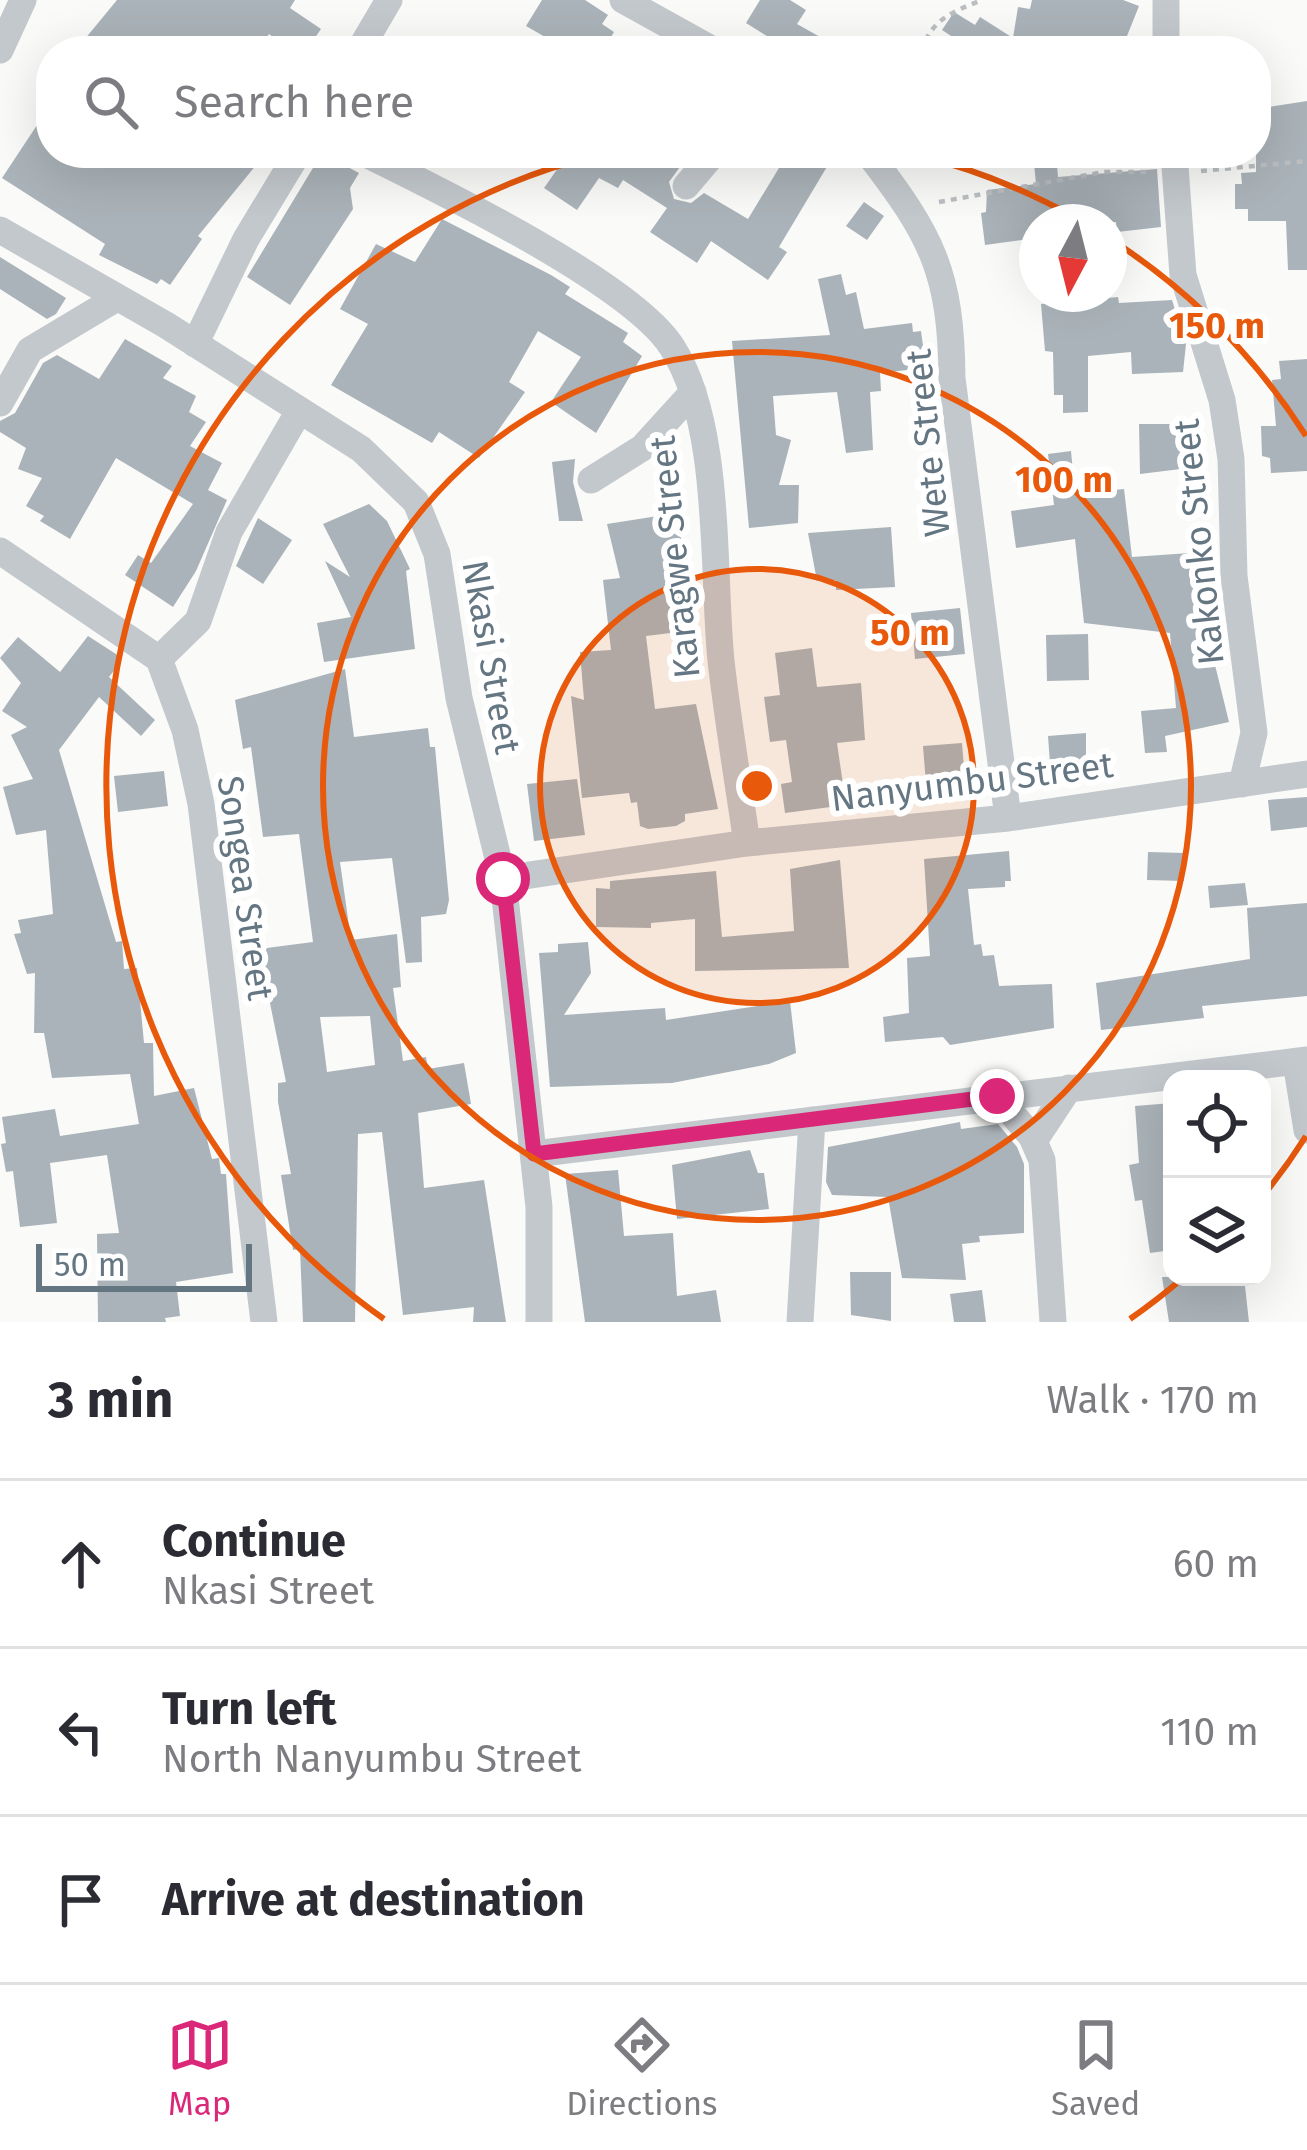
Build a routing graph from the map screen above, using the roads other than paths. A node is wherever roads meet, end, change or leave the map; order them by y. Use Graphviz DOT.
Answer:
graph roads {
  1 [pos="23,0"];
  2 [pos="389,0"];
  3 [pos="623,0"];
  4 [pos="1166,0"];
  5 [pos="368,36"];
  6 [pos="688,36"];
  7 [pos="1166,36"];
  8 [pos="0,50"];
  9 [pos="289,168"];
  10 [pos="391,168"];
  11 [pos="701,168"];
  12 [pos="879,168"];
  13 [pos="1175,168"];
  14 [pos="686,186"];
  15 [pos="0,230"];
  16 [pos="117,298"];
  17 [pos="195,344"];
  18 [pos="693,392"];
  19 [pos="0,403"];
  20 [pos="298,411"];
  21 [pos="591,480"];
  22 [pos="0,551"];
  23 [pos="159,659"];
  24 [pos="1307,774"];
  25 [pos="1242,784"];
  26 [pos="1008,818"];
  27 [pos="747,843"];
  28 [pos="503,879"];
  29 [pos="1301,1061"];
  30 [pos="1069,1088"];
  31 [pos="997,1096"];
  32 [pos="812,1120"];
  33 [pos="1307,1130"];
  34 [pos="1034,1142"];
  35 [pos="534,1154"];
  36 [pos="264,1322"];
  37 [pos="539,1322"];
  38 [pos="800,1322"];
  39 [pos="1053,1322"];
  1 -- 8 [label="street"];
  2 -- 5 [label="street"];
  3 -- 6 [label="street"];
  4 -- 7 [label="street"];
  9 -- 17 [label="street"];
  10 -- 18 [label="street, Karagwe Street"];
  11 -- 14 [label="street"];
  12 -- 26 [label="street, Wete Street"];
  13 -- 25 [label="street, Kakonko Street"];
  15 -- 16 [label="street, Nkasi Street"];
  16 -- 17 [label="street, Nkasi Street"];
  16 -- 19 [label="street"];
  17 -- 20 [label="street, Nkasi Street"];
  18 -- 21 [label="street"];
  18 -- 27 [label="street, Karagwe Street"];
  20 -- 23 [label="street"];
  20 -- 28 [label="street, Nkasi Street"];
  22 -- 23 [label="street"];
  23 -- 36 [label="street, Songea Street"];
  24 -- 25 [label="street, Nanyumbu Street"];
  25 -- 26 [label="street, Nanyumbu Street"];
  26 -- 27 [label="street, Nanyumbu Street"];
  27 -- 28 [label="street, Nanyumbu Street"];
  28 -- 35 [label="street, Nkasi Street"];
  29 -- 30 [label="street"];
  29 -- 33 [label="street"];
  30 -- 31 [label="street"];
  30 -- 34 [label="street"];
  31 -- 32 [label="street"];
  31 -- 34 [label="street"];
  32 -- 35 [label="street"];
  32 -- 38 [label="street"];
  34 -- 39 [label="street"];
  35 -- 37 [label="street, Nkasi Street"];
}
